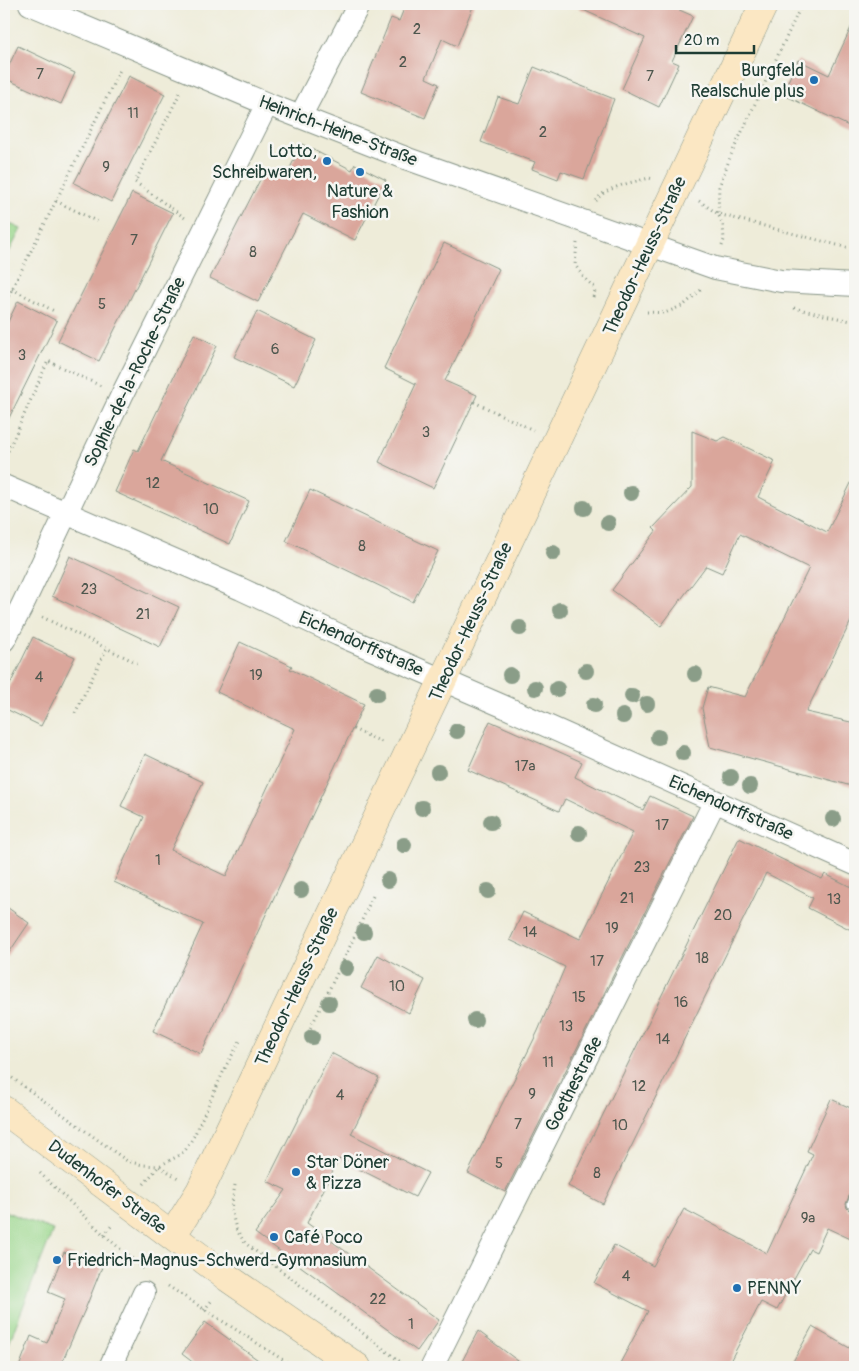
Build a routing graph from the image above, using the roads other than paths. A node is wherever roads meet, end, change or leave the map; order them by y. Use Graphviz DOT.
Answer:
graph roads {
  1 [pos="30,4"];
  2 [pos="359,4"];
  3 [pos="764,4"];
  4 [pos="267,104"];
  5 [pos="300,117"];
  6 [pos="650,244"];
  7 [pos="855,285"];
  8 [pos="4,486"];
  9 [pos="66,512"];
  10 [pos="4,640"];
  11 [pos="443,680"];
  12 [pos="715,801"];
  13 [pos="855,864"];
  14 [pos="4,1110"];
  15 [pos="172,1236"];
  16 [pos="144,1293"];
  17 [pos="110,1367"];
  18 [pos="357,1367"];
  19 [pos="432,1367"];
  1 -- 4 [label="street, Heinrich-Heine-Straße"];
  2 -- 5 [label="street"];
  3 -- 6 [label="main road, Theodor-Heuss-Straße"];
  4 -- 5 [label="street, Heinrich-Heine-Straße"];
  4 -- 9 [label="street, Sophie-de-la-Roche-Straße"];
  5 -- 6 [label="street, Heinrich-Heine-Straße"];
  6 -- 7 [label="street, Heinrich-Heine-Straße"];
  6 -- 11 [label="main road, Theodor-Heuss-Straße"];
  8 -- 9 [label="street, Eichendorffstraße"];
  9 -- 10 [label="street, Sophie-de-la-Roche-Straße"];
  9 -- 11 [label="street, Eichendorffstraße"];
  11 -- 12 [label="street, Eichendorffstraße"];
  11 -- 15 [label="main road, Theodor-Heuss-Straße"];
  12 -- 13 [label="street, Eichendorffstraße"];
  12 -- 19 [label="street, Goethestraße"];
  14 -- 15 [label="main road, Dudenhofer Straße"];
  15 -- 18 [label="main road, Dudenhofer Straße"];
  16 -- 17 [label="street"];
}
